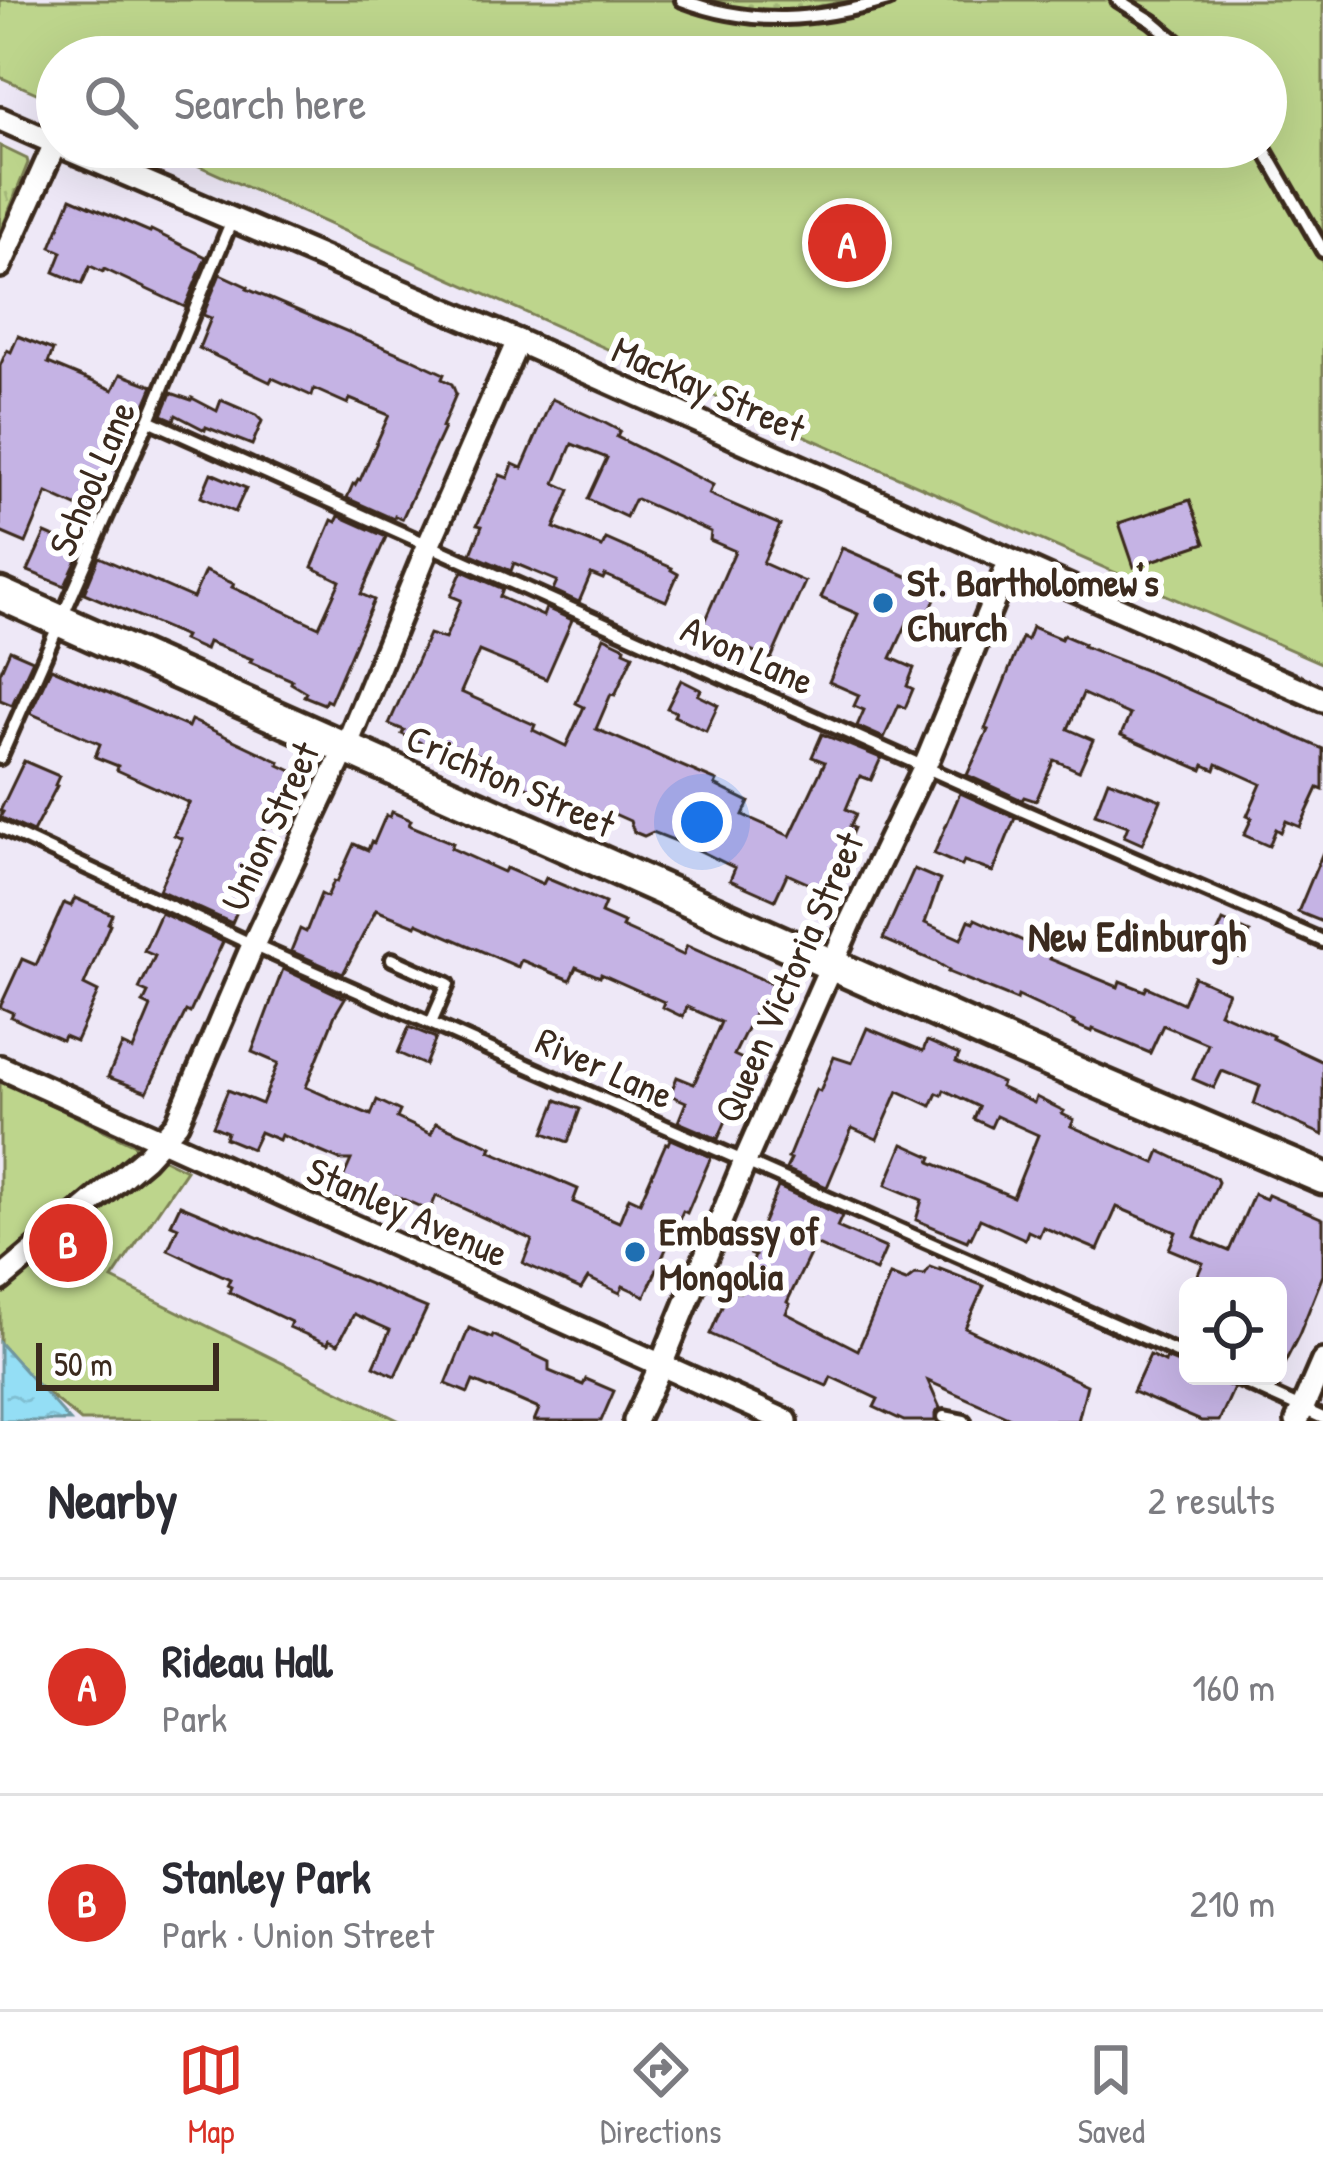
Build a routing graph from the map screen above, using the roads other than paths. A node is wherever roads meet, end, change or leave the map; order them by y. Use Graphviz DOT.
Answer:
graph roads {
  1 [pos="682,0"];
  2 [pos="888,0"];
  3 [pos="1118,0"];
  4 [pos="1170,36"];
  5 [pos="0,119"];
  6 [pos="36,135"];
  7 [pos="47,168"];
  8 [pos="111,168"];
  9 [pos="1274,168"];
  10 [pos="232,220"];
  11 [pos="1323,251"];
  12 [pos="0,266"];
  13 [pos="518,341"];
  14 [pos="149,420"];
  15 [pos="428,544"];
  16 [pos="1009,562"];
  17 [pos="0,594"];
  18 [pos="60,622"];
  19 [pos="1323,700"];
  20 [pos="345,749"];
  21 [pos="0,758"];
  22 [pos="925,766"];
  23 [pos="0,827"];
  24 [pos="1323,941"];
  25 [pos="253,945"];
  26 [pos="392,959"];
  27 [pos="832,964"];
  28 [pos="430,1023"];
  29 [pos="0,1067"];
  30 [pos="162,1140"];
  31 [pos="745,1161"];
  32 [pos="1323,1178"];
  33 [pos="0,1280"];
  34 [pos="1179,1353"];
  35 [pos="1323,1361"];
  36 [pos="662,1365"];
  37 [pos="1247,1385"];
  38 [pos="1307,1416"];
  39 [pos="944,1417"];
  40 [pos="634,1421"];
  41 [pos="786,1421"];
  42 [pos="964,1421"];
  1 -- 2 [label="lane"];
  3 -- 4 [label="lane"];
  5 -- 6 [label="street, MacKay Street"];
  7 -- 12 [label="street"];
  8 -- 10 [label="street, MacKay Street"];
  9 -- 11 [label="lane"];
  10 -- 13 [label="street, MacKay Street"];
  10 -- 14 [label="lane, School Lane"];
  13 -- 15 [label="street, Union Street"];
  13 -- 16 [label="street, MacKay Street"];
  14 -- 15 [label="lane, Avon Lane"];
  14 -- 18 [label="lane, School Lane"];
  15 -- 20 [label="street, Union Street"];
  15 -- 22 [label="lane, Avon Lane"];
  16 -- 19 [label="street, MacKay Street"];
  16 -- 22 [label="street, Queen Victoria Street"];
  17 -- 18 [label="street, Crichton Street"];
  18 -- 20 [label="street, Crichton Street"];
  18 -- 21 [label="lane, School Lane"];
  20 -- 25 [label="street, Union Street"];
  20 -- 27 [label="street, Crichton Street"];
  22 -- 24 [label="lane, Avon Lane"];
  22 -- 27 [label="street, Queen Victoria Street"];
  23 -- 25 [label="lane, River Lane"];
  25 -- 28 [label="lane, River Lane"];
  25 -- 30 [label="street, Union Street"];
  26 -- 28 [label="lane"];
  27 -- 31 [label="street, Queen Victoria Street"];
  27 -- 32 [label="street, Crichton Street"];
  28 -- 31 [label="lane, River Lane"];
  29 -- 30 [label="street, Stanley Avenue"];
  30 -- 33 [label="street, Union Street"];
  30 -- 36 [label="street, Stanley Avenue"];
  31 -- 34 [label="lane, River Lane"];
  31 -- 36 [label="street, Queen Victoria Street"];
  35 -- 38 [label="street"];
  36 -- 40 [label="street, Queen Victoria Street"];
  36 -- 41 [label="street, Stanley Avenue"];
  37 -- 38 [label="lane"];
  39 -- 42 [label="lane"];
}
